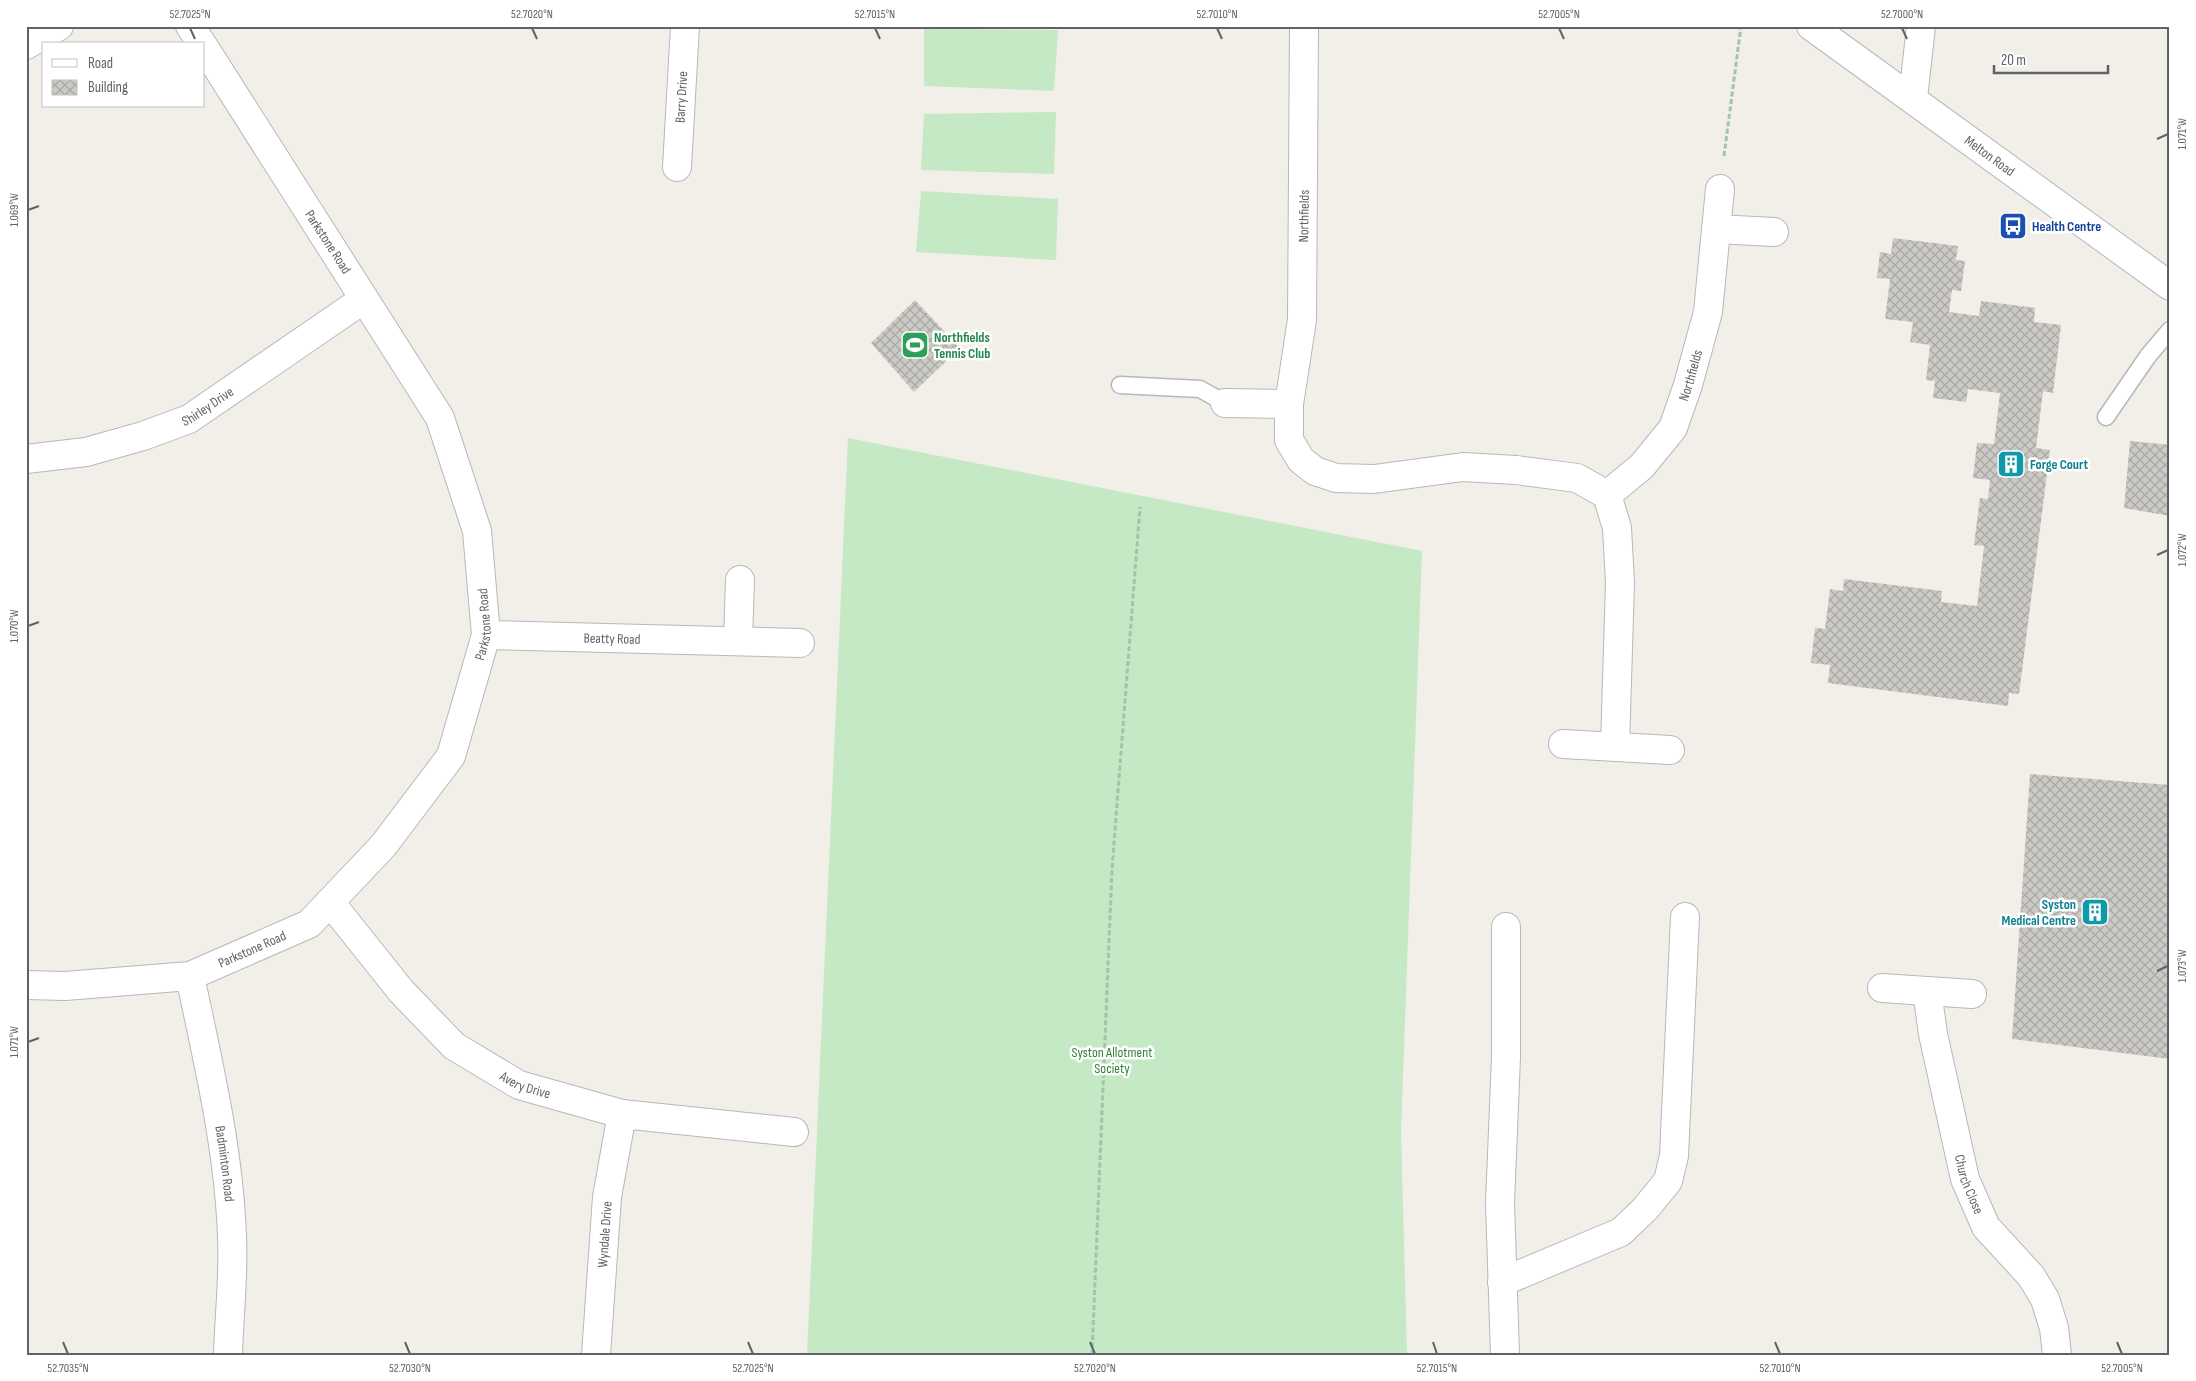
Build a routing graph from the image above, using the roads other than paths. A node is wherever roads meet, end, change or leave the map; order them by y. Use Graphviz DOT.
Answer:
graph roads {
  1 [pos="58,26"];
  2 [pos="190,26"];
  3 [pos="684,26"];
  4 [pos="1304,26"];
  5 [pos="1811,26"];
  6 [pos="1921,26"];
  7 [pos="201,42"];
  8 [pos="26,45"];
  9 [pos="205,49"];
  10 [pos="1913,98"];
  11 [pos="676,168"];
  12 [pos="1720,189"];
  13 [pos="1716,229"];
  14 [pos="1774,232"];
  15 [pos="2170,286"];
  16 [pos="364,299"];
  17 [pos="2170,330"];
  18 [pos="1120,385"];
  19 [pos="1225,403"];
  20 [pos="1289,404"];
  21 [pos="2106,417"];
  22 [pos="26,459"];
  23 [pos="1607,495"];
  24 [pos="740,580"];
  25 [pos="486,634"];
  26 [pos="738,641"];
  27 [pos="800,643"];
  28 [pos="1563,744"];
  29 [pos="1615,746"];
  30 [pos="1670,750"];
  31 [pos="330,902"];
  32 [pos="1685,917"];
  33 [pos="1506,927"];
  34 [pos="190,976"];
  35 [pos="26,985"];
  36 [pos="1882,988"];
  37 [pos="1926,991"];
  38 [pos="1972,994"];
  39 [pos="622,1114"];
  40 [pos="794,1132"];
  41 [pos="1502,1282"];
  42 [pos="228,1355"];
  43 [pos="596,1355"];
  44 [pos="1505,1355"];
  45 [pos="2056,1355"];
  1 -- 8 [label="street"];
  2 -- 7 [label="street"];
  3 -- 11 [label="street, Barry Drive"];
  4 -- 20 [label="street, Northfields"];
  5 -- 10 [label="street, Melton Road"];
  6 -- 10 [label="street"];
  9 -- 16 [label="street, Parkstone Road"];
  10 -- 15 [label="street, Melton Road"];
  12 -- 13 [label="street, Northfields"];
  13 -- 14 [label="street"];
  13 -- 23 [label="street, Northfields"];
  16 -- 22 [label="street, Shirley Drive"];
  16 -- 25 [label="street, Parkstone Road"];
  17 -- 21 [label="lane"];
  18 -- 19 [label="lane"];
  19 -- 20 [label="street"];
  20 -- 23 [label="street, Northfields"];
  23 -- 29 [label="street"];
  24 -- 26 [label="street"];
  25 -- 26 [label="street, Beatty Road"];
  25 -- 31 [label="street, Parkstone Road"];
  26 -- 27 [label="street, Beatty Road"];
  28 -- 29 [label="street"];
  29 -- 30 [label="street"];
  31 -- 34 [label="street, Parkstone Road"];
  31 -- 39 [label="street, Avery Drive"];
  32 -- 41 [label="street"];
  33 -- 41 [label="street"];
  34 -- 35 [label="street, Parkstone Road"];
  34 -- 42 [label="street, Badminton Road"];
  36 -- 37 [label="street"];
  37 -- 38 [label="street"];
  37 -- 45 [label="street, Church Close"];
  39 -- 40 [label="street, Avery Drive"];
  39 -- 43 [label="street, Wyndale Drive"];
  41 -- 44 [label="street"];
}
